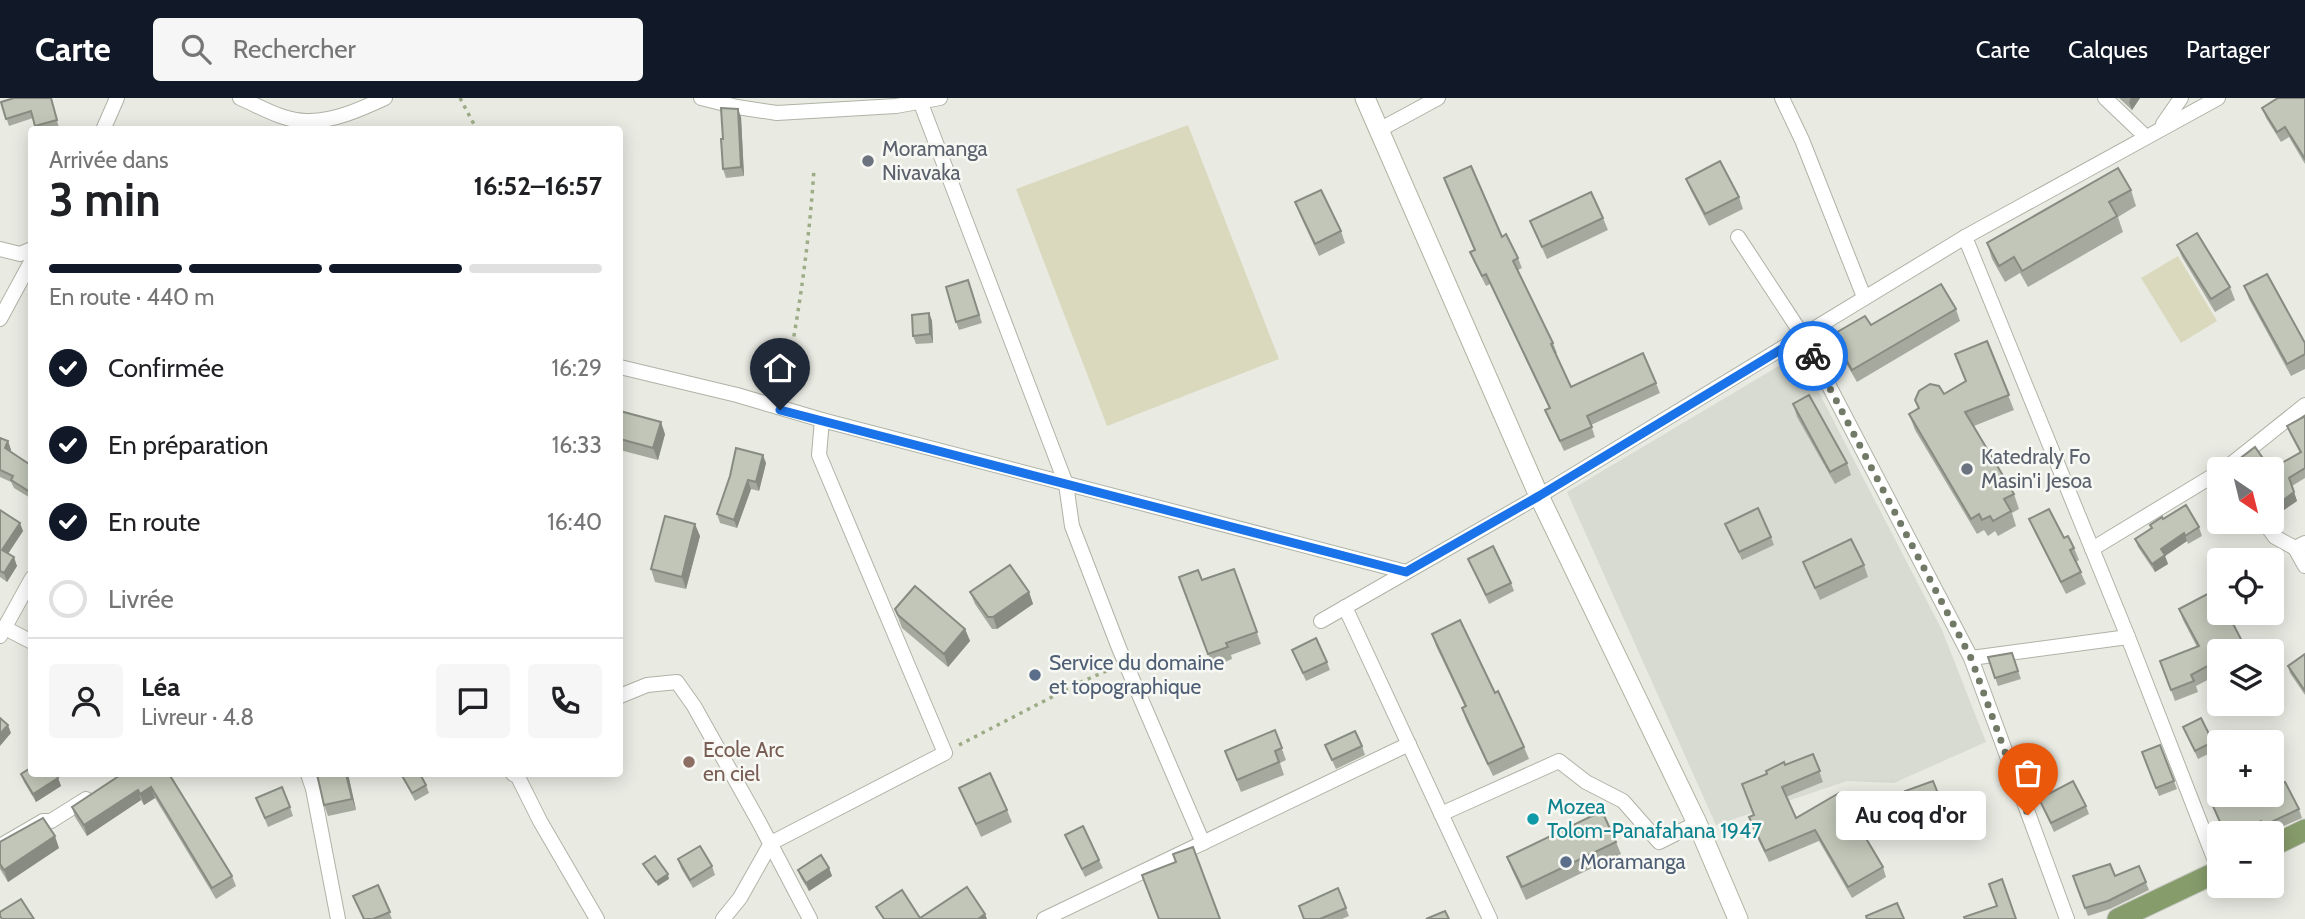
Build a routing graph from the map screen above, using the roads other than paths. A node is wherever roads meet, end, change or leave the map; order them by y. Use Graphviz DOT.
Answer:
graph roads {
  1 [pos="117,98"];
  2 [pos="240,98"];
  3 [pos="385,98"];
  4 [pos="701,98"];
  5 [pos="940,98"];
  6 [pos="1365,98"];
  7 [pos="1438,98"];
  8 [pos="1782,98"];
  9 [pos="2105,98"];
  10 [pos="2181,98"];
  11 [pos="2218,98"];
  12 [pos="871,102"];
  13 [pos="920,102"];
  14 [pos="104,126"];
  15 [pos="2160,128"];
  16 [pos="1379,130"];
  17 [pos="2146,137"];
  18 [pos="1738,237"];
  19 [pos="1965,237"];
  20 [pos="0,249"];
  21 [pos="28,251"];
  22 [pos="28,267"];
  23 [pos="1864,298"];
  24 [pos="0,319"];
  25 [pos="1803,336"];
  26 [pos="623,368"];
  27 [pos="2305,405"];
  28 [pos="822,421"];
  29 [pos="2240,457"];
  30 [pos="2207,480"];
  31 [pos="1066,484"];
  32 [pos="1539,496"];
  33 [pos="2273,534"];
  34 [pos="2300,545"];
  35 [pos="2092,549"];
  36 [pos="2305,566"];
  37 [pos="1406,572"];
  38 [pos="28,585"];
  39 [pos="1345,607"];
  40 [pos="1321,621"];
  41 [pos="2,632"];
  42 [pos="2129,637"];
  43 [pos="28,641"];
  44 [pos="1971,658"];
  45 [pos="623,694"];
  46 [pos="1409,744"];
  47 [pos="309,777"];
  48 [pos="518,777"];
  49 [pos="94,794"];
  50 [pos="1441,814"];
  51 [pos="1697,823"];
  52 [pos="2305,830"];
  53 [pos="2207,840"];
  54 [pos="2284,840"];
  55 [pos="771,844"];
  56 [pos="1203,844"];
  57 [pos="0,846"];
  58 [pos="2207,877"];
  59 [pos="338,919"];
  60 [pos="597,919"];
  61 [pos="723,919"];
  62 [pos="810,919"];
  63 [pos="1044,919"];
  64 [pos="1490,919"];
  65 [pos="1738,919"];
  66 [pos="2067,919"];
  67 [pos="2118,919"];
  1 -- 14 [label="street"];
  2 -- 3 [label="street"];
  4 -- 12 [label="street"];
  5 -- 13 [label="street"];
  6 -- 16 [label="street"];
  7 -- 16 [label="street"];
  8 -- 23 [label="street"];
  9 -- 17 [label="street"];
  10 -- 15 [label="street"];
  11 -- 15 [label="street"];
  12 -- 13 [label="street"];
  13 -- 31 [label="street"];
  15 -- 17 [label="street"];
  16 -- 32 [label="street"];
  17 -- 19 [label="street"];
  18 -- 25 [label="street"];
  19 -- 23 [label="street"];
  19 -- 35 [label="street"];
  20 -- 21 [label="street"];
  22 -- 24 [label="street"];
  23 -- 25 [label="street"];
  25 -- 32 [label="street"];
  25 -- 44 [label="street"];
  26 -- 28 [label="street"];
  27 -- 29 [label="street"];
  28 -- 31 [label="street"];
  28 -- 55 [label="street"];
  30 -- 35 [label="street"];
  31 -- 37 [label="street"];
  31 -- 56 [label="street"];
  32 -- 37 [label="street"];
  32 -- 51 [label="street"];
  33 -- 34 [label="street"];
  34 -- 36 [label="street"];
  35 -- 42 [label="street"];
  37 -- 39 [label="street"];
  38 -- 41 [label="street"];
  39 -- 40 [label="street"];
  39 -- 46 [label="street"];
  41 -- 43 [label="street"];
  42 -- 44 [label="street"];
  42 -- 53 [label="street"];
  44 -- 66 [label="street"];
  45 -- 55 [label="street"];
  46 -- 50 [label="street"];
  46 -- 56 [label="street"];
  47 -- 59 [label="street"];
  48 -- 60 [label="street"];
  49 -- 57 [label="street"];
  50 -- 51 [label="street"];
  50 -- 64 [label="street"];
  51 -- 65 [label="street"];
  52 -- 54 [label="main road"];
  55 -- 61 [label="street"];
  55 -- 62 [label="street"];
  56 -- 63 [label="street"];
  58 -- 67 [label="main road"];
}
